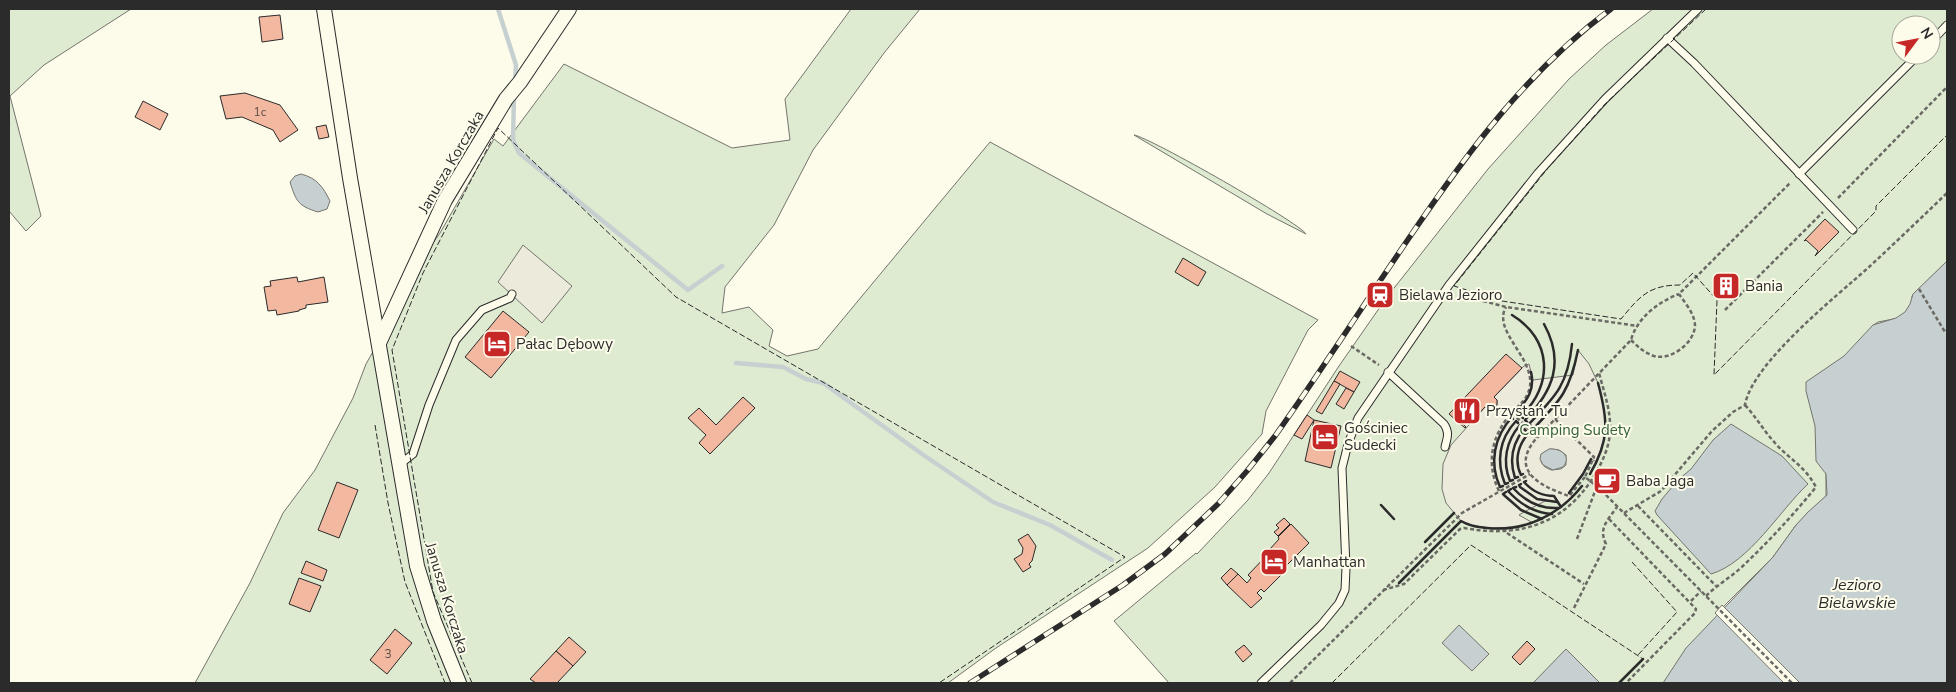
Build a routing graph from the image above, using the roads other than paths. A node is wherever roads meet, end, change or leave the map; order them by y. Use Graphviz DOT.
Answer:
graph roads {
  1 [pos="324,9"];
  2 [pos="569,9"];
  3 [pos="1698,9"];
  4 [pos="1667,38"];
  5 [pos="1908,65"];
  6 [pos="1799,174"];
  7 [pos="1853,230"];
  8 [pos="512,294"];
  9 [pos="401,295"];
  10 [pos="373,308"];
  11 [pos="379,343"];
  12 [pos="1388,372"];
  13 [pos="1444,447"];
  14 [pos="399,465"];
  15 [pos="459,683"];
  16 [pos="1261,683"];
  1 -- 10 [label="street, Janusza Korczaka"];
  2 -- 9 [label="street, Janusza Korczaka"];
  3 -- 4 [label="lane"];
  4 -- 6 [label="lane"];
  4 -- 12 [label="lane"];
  5 -- 6 [label="lane"];
  6 -- 7 [label="lane"];
  8 -- 14 [label="lane"];
  9 -- 10 [label="street"];
  9 -- 11 [label="street, Janusza Korczaka"];
  10 -- 11 [label="street, Janusza Korczaka"];
  11 -- 14 [label="street, Janusza Korczaka"];
  12 -- 13 [label="lane"];
  12 -- 16 [label="lane"];
  14 -- 15 [label="street, Janusza Korczaka"];
}
